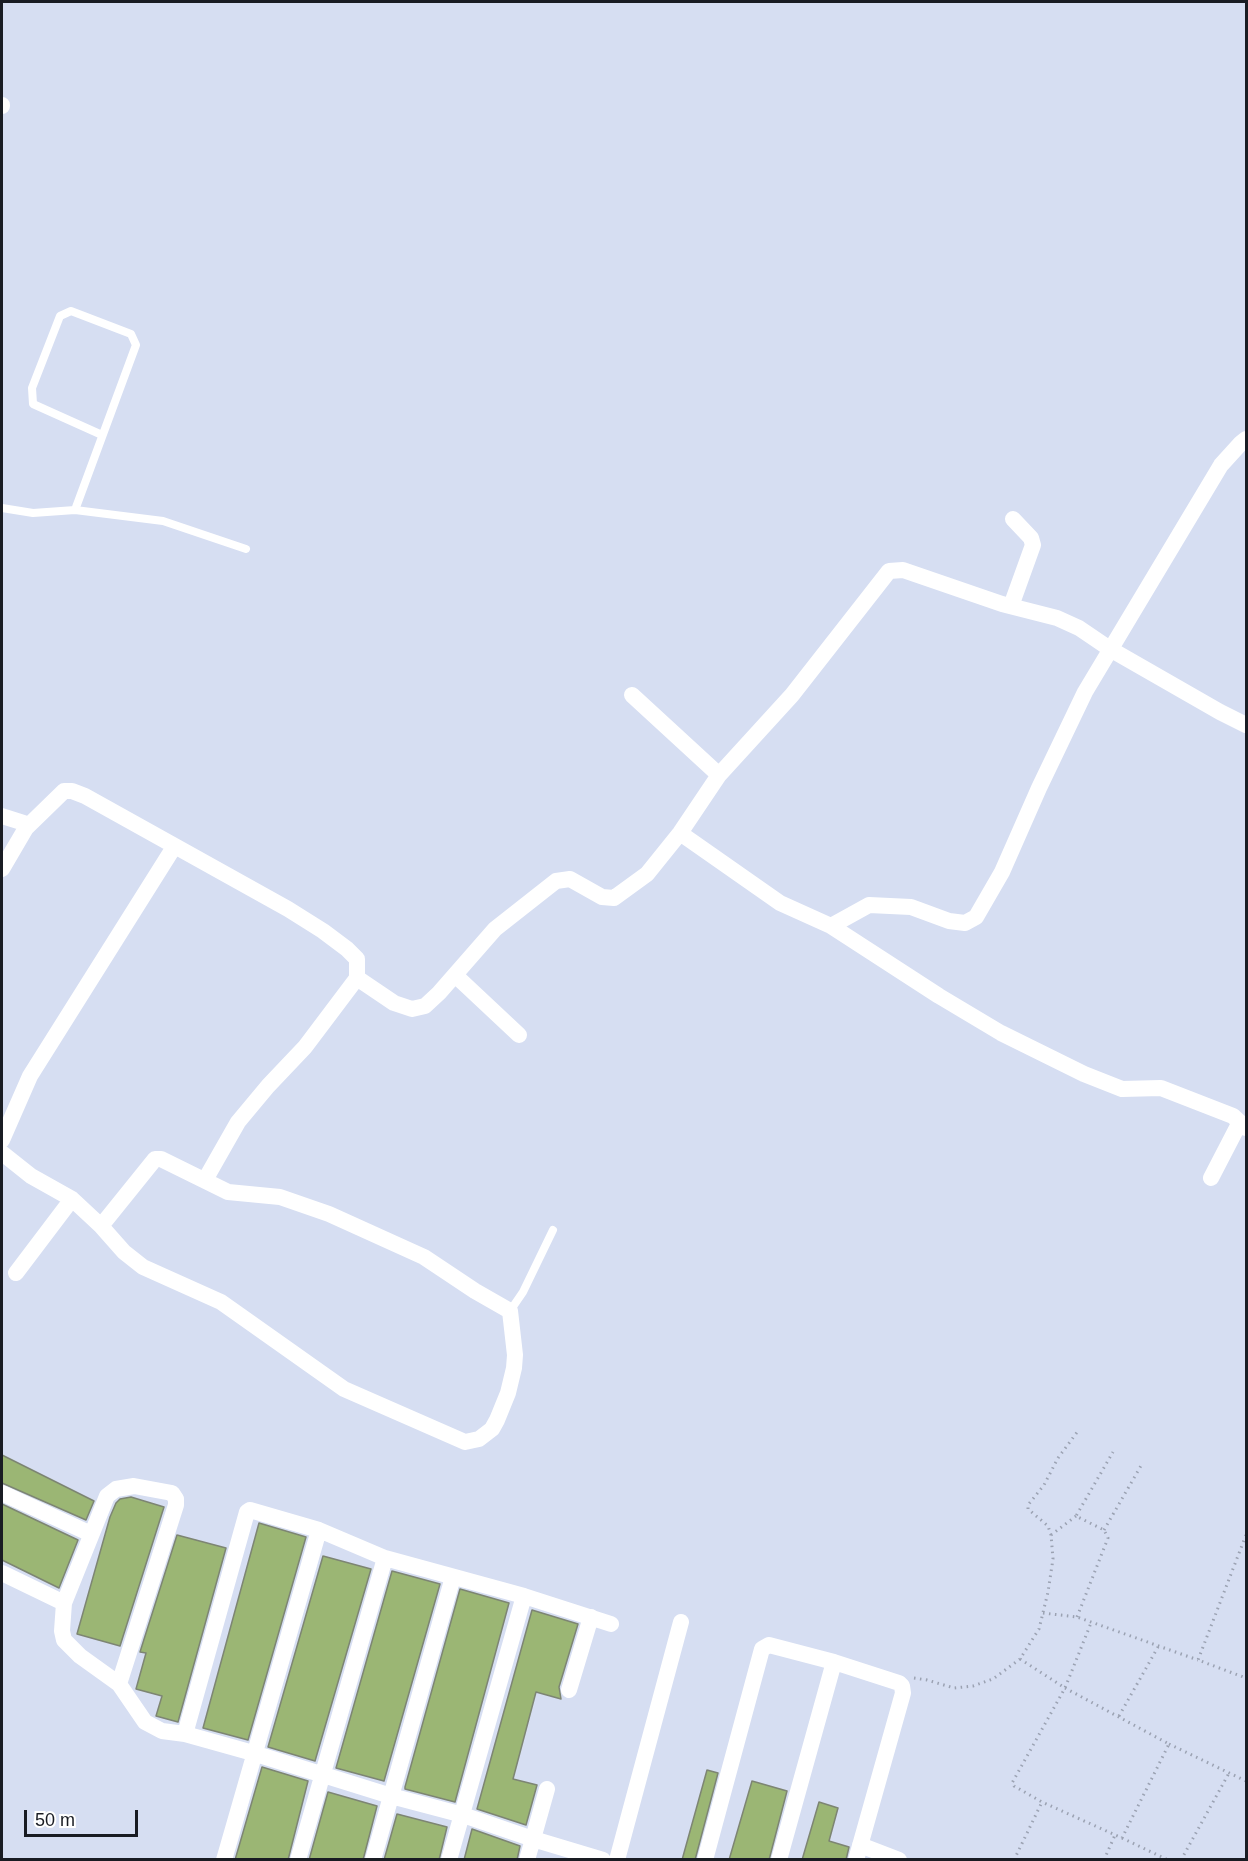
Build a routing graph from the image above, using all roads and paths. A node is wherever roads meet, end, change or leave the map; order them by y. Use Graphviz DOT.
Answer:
graph roads {
  1 [pos="102,435"];
  2 [pos="1246,439"];
  3 [pos="2,508"];
  4 [pos="75,510"];
  5 [pos="1013,519"];
  6 [pos="246,549"];
  7 [pos="1011,606"];
  8 [pos="1110,649"];
  9 [pos="632,695"];
  10 [pos="1246,725"];
  11 [pos="719,775"];
  12 [pos="2,816"];
  13 [pos="26,828"];
  14 [pos="680,833"];
  15 [pos="174,847"];
  16 [pos="2,869"];
  17 [pos="831,926"];
  18 [pos="455,975"];
  19 [pos="357,978"];
  20 [pos="519,1035"];
  21 [pos="1243,1125"];
  22 [pos="2,1140"];
  23 [pos="2,1153"];
  24 [pos="1211,1178"];
  25 [pos="205,1180"];
  26 [pos="72,1199"];
  27 [pos="101,1226"];
  28 [pos="553,1230"];
  29 [pos="16,1273"];
  30 [pos="510,1311"];
  31 [pos="1078,1431"];
  32 [pos="1113,1452"];
  33 [pos="1142,1464"];
  34 [pos="2,1493"];
  35 [pos="1076,1516"];
  36 [pos="319,1530"];
  37 [pos="1104,1530"];
  38 [pos="91,1534"];
  39 [pos="1051,1535"];
  40 [pos="1246,1535"];
  41 [pos="385,1558"];
  42 [pos="2,1573"];
  43 [pos="453,1577"];
  44 [pos="524,1596"];
  45 [pos="64,1603"];
  46 [pos="1043,1613"];
  47 [pos="591,1617"];
  48 [pos="1077,1617"];
  49 [pos="681,1622"];
  50 [pos="1091,1623"];
  51 [pos="611,1624"];
  52 [pos="1158,1647"];
  53 [pos="1020,1659"];
  54 [pos="1198,1660"];
  55 [pos="834,1662"];
  56 [pos="1246,1678"];
  57 [pos="899,1683"];
  58 [pos="119,1684"];
  59 [pos="1065,1688"];
  60 [pos="570,1690"];
  61 [pos="1119,1717"];
  62 [pos="185,1734"];
  63 [pos="1169,1744"];
  64 [pos="253,1753"];
  65 [pos="322,1773"];
  66 [pos="1229,1773"];
  67 [pos="1246,1781"];
  68 [pos="547,1789"];
  69 [pos="391,1796"];
  70 [pos="1042,1802"];
  71 [pos="463,1815"];
  72 [pos="1115,1835"];
  73 [pos="1122,1838"];
  74 [pos="533,1839"];
  75 [pos="858,1852"];
  76 [pos="224,1860"];
  77 [pos="298,1860"];
  78 [pos="373,1860"];
  79 [pos="449,1860"];
  80 [pos="527,1860"];
  81 [pos="603,1860"];
  82 [pos="617,1860"];
  83 [pos="705,1860"];
  84 [pos="780,1860"];
  85 [pos="899,1860"];
  86 [pos="1014,1860"];
  87 [pos="1104,1860"];
  88 [pos="1167,1860"];
  89 [pos="1181,1860"];
  1 -- 1 [label="lane"];
  1 -- 4 [label="lane"];
  2 -- 8 [label="street"];
  3 -- 4 [label="lane"];
  4 -- 6 [label="lane"];
  5 -- 7 [label="street"];
  7 -- 8 [label="street"];
  7 -- 11 [label="street"];
  8 -- 10 [label="street"];
  8 -- 17 [label="street"];
  9 -- 11 [label="street"];
  11 -- 14 [label="street"];
  12 -- 13 [label="street"];
  13 -- 15 [label="street"];
  13 -- 16 [label="street"];
  14 -- 17 [label="street"];
  14 -- 18 [label="street"];
  15 -- 19 [label="street"];
  15 -- 22 [label="street"];
  17 -- 21 [label="street"];
  18 -- 19 [label="street"];
  18 -- 20 [label="street"];
  19 -- 25 [label="street"];
  21 -- 24 [label="street"];
  23 -- 26 [label="street"];
  25 -- 27 [label="street"];
  25 -- 30 [label="street"];
  26 -- 27 [label="street"];
  26 -- 29 [label="street"];
  27 -- 30 [label="street"];
  28 -- 30 [label="lane"];
  31 -- 39 [label="path"];
  32 -- 35 [label="path"];
  33 -- 37 [label="path"];
  34 -- 38 [label="street"];
  35 -- 37 [label="path"];
  35 -- 39 [label="path"];
  36 -- 41 [label="street"];
  36 -- 62 [label="street"];
  36 -- 64 [label="street"];
  37 -- 48 [label="path"];
  38 -- 45 [label="street"];
  38 -- 58 [label="street"];
  39 -- 46 [label="path"];
  40 -- 54 [label="path"];
  41 -- 43 [label="street"];
  41 -- 65 [label="street"];
  42 -- 45 [label="street"];
  43 -- 44 [label="street"];
  43 -- 69 [label="street"];
  44 -- 47 [label="street"];
  44 -- 71 [label="street"];
  45 -- 58 [label="street"];
  46 -- 48 [label="path"];
  46 -- 53 [label="path"];
  47 -- 51 [label="street"];
  47 -- 60 [label="street"];
  48 -- 50 [label="path"];
  49 -- 82 [label="street"];
  50 -- 52 [label="path"];
  50 -- 59 [label="path"];
  52 -- 54 [label="path"];
  52 -- 61 [label="path"];
  53 -- 57 [label="path"];
  53 -- 59 [label="path"];
  54 -- 56 [label="path"];
  55 -- 57 [label="street"];
  55 -- 83 [label="street"];
  55 -- 84 [label="street"];
  57 -- 75 [label="street"];
  58 -- 62 [label="street"];
  59 -- 61 [label="path"];
  59 -- 70 [label="path"];
  61 -- 63 [label="path"];
  62 -- 64 [label="street"];
  63 -- 66 [label="path"];
  63 -- 73 [label="path"];
  64 -- 65 [label="street"];
  64 -- 76 [label="street"];
  65 -- 69 [label="street"];
  65 -- 77 [label="street"];
  66 -- 67 [label="path"];
  66 -- 89 [label="path"];
  68 -- 74 [label="street"];
  69 -- 71 [label="street"];
  69 -- 78 [label="street"];
  70 -- 72 [label="path"];
  70 -- 86 [label="path"];
  71 -- 74 [label="street"];
  71 -- 79 [label="street"];
  72 -- 73 [label="path"];
  72 -- 87 [label="path"];
  73 -- 88 [label="path"];
  74 -- 80 [label="street"];
  74 -- 81 [label="street"];
  75 -- 85 [label="street"];
}
